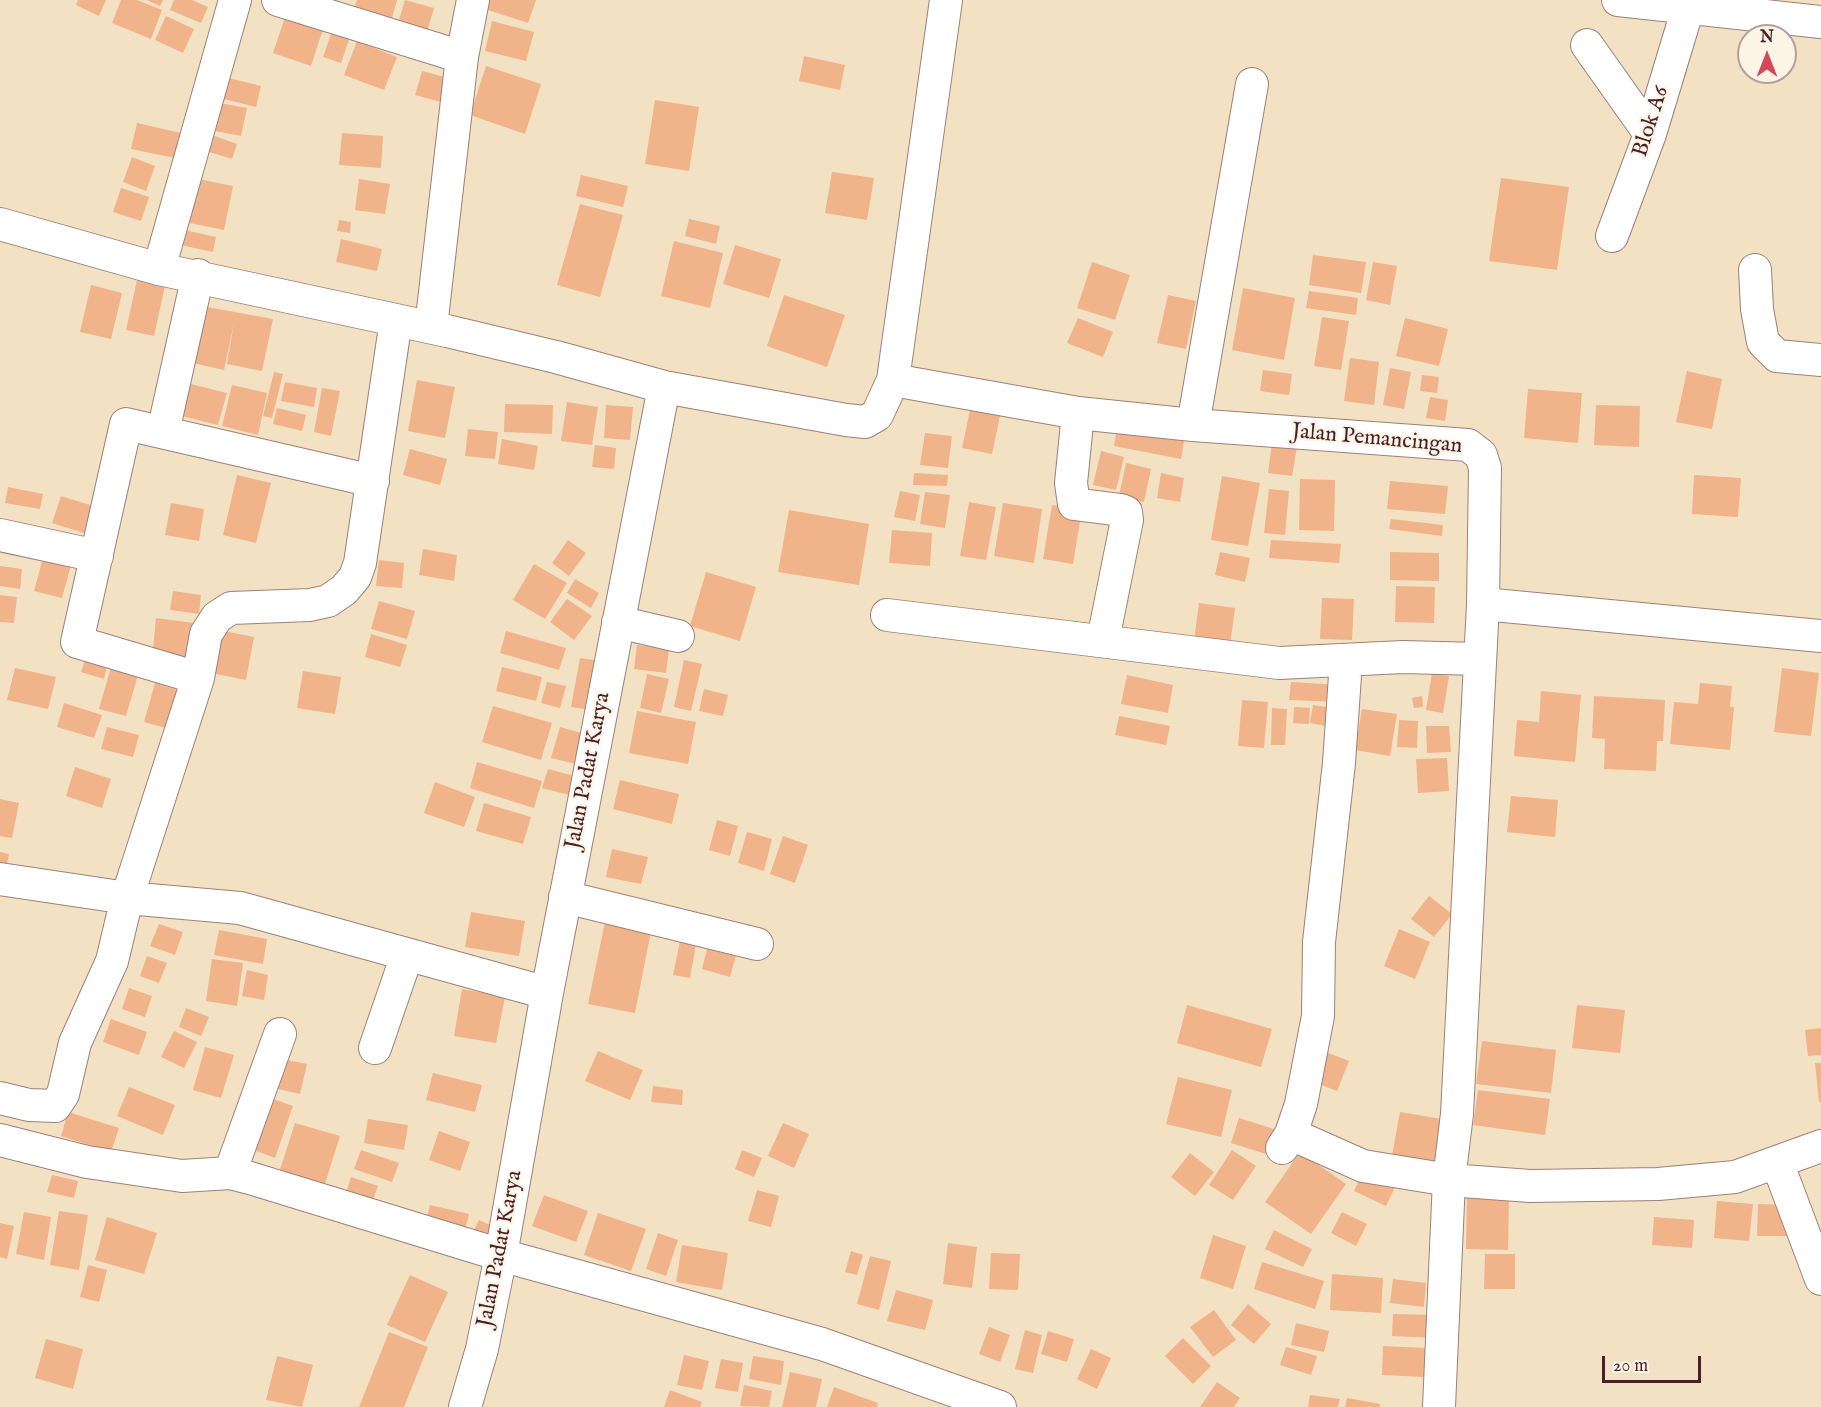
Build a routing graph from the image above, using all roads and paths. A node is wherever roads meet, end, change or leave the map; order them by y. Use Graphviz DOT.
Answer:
graph roads {
  1 [pos="235,0"];
  2 [pos="278,0"];
  3 [pos="473,0"];
  4 [pos="946,0"];
  5 [pos="1618,0"];
  6 [pos="1688,8"];
  7 [pos="1821,22"];
  8 [pos="1587,45"];
  9 [pos="462,57"];
  10 [pos="1252,84"];
  11 [pos="1650,134"];
  12 [pos="0,224"];
  13 [pos="1612,236"];
  14 [pos="159,269"];
  15 [pos="1755,270"];
  16 [pos="198,275"];
  17 [pos="396,320"];
  18 [pos="431,327"];
  19 [pos="1821,360"];
  20 [pos="893,380"];
  21 [pos="664,387"];
  22 [pos="1078,413"];
  23 [pos="1193,425"];
  24 [pos="163,432"];
  25 [pos="373,481"];
  26 [pos="0,535"];
  27 [pos="97,556"];
  28 [pos="1483,604"];
  29 [pos="887,615"];
  30 [pos="618,622"];
  31 [pos="678,636"];
  32 [pos="1821,636"];
  33 [pos="1103,640"];
  34 [pos="1479,659"];
  35 [pos="1346,662"];
  36 [pos="198,678"];
  37 [pos="0,879"];
  38 [pos="127,897"];
  39 [pos="565,897"];
  40 [pos="757,944"];
  41 [pos="407,955"];
  42 [pos="547,993"];
  43 [pos="280,1034"];
  44 [pos="375,1048"];
  45 [pos="0,1098"];
  46 [pos="0,1140"];
  47 [pos="1821,1146"];
  48 [pos="1777,1162"];
  49 [pos="230,1173"];
  50 [pos="1449,1180"];
  51 [pos="501,1255"];
  52 [pos="1821,1280"];
  53 [pos="465,1407"];
  54 [pos="1000,1407"];
  55 [pos="1439,1407"];
  1 -- 14 [label="street"];
  2 -- 9 [label="street"];
  3 -- 9 [label="street"];
  4 -- 20 [label="street"];
  5 -- 6 [label="street"];
  6 -- 7 [label="street"];
  6 -- 11 [label="street, Blok A6"];
  8 -- 11 [label="street"];
  9 -- 18 [label="street"];
  10 -- 23 [label="street"];
  11 -- 13 [label="street, Blok A6"];
  12 -- 14 [label="street"];
  14 -- 16 [label="street"];
  15 -- 19 [label="street"];
  16 -- 17 [label="street"];
  16 -- 24 [label="street"];
  17 -- 18 [label="street"];
  17 -- 25 [label="street"];
  18 -- 21 [label="street"];
  20 -- 21 [label="street"];
  20 -- 22 [label="street, Jalan Pemancingan"];
  21 -- 30 [label="street, Jalan Padat Karya"];
  22 -- 23 [label="street, Jalan Pemancingan"];
  22 -- 33 [label="street"];
  23 -- 28 [label="street, Jalan Pemancingan"];
  24 -- 25 [label="street"];
  24 -- 27 [label="street"];
  25 -- 36 [label="street"];
  26 -- 27 [label="street"];
  27 -- 36 [label="street"];
  28 -- 32 [label="street"];
  28 -- 34 [label="street, Jalan Pemancingan"];
  29 -- 33 [label="street"];
  30 -- 31 [label="street"];
  30 -- 39 [label="street, Jalan Padat Karya"];
  33 -- 35 [label="street"];
  34 -- 35 [label="street"];
  34 -- 50 [label="street, Jalan Pemancingan"];
  35 -- 50 [label="street"];
  36 -- 38 [label="street"];
  37 -- 38 [label="street"];
  38 -- 41 [label="street"];
  38 -- 45 [label="street"];
  39 -- 40 [label="street"];
  39 -- 42 [label="street, Jalan Padat Karya"];
  41 -- 42 [label="street"];
  41 -- 44 [label="street"];
  42 -- 51 [label="street, Jalan Padat Karya"];
  43 -- 49 [label="street"];
  46 -- 49 [label="street"];
  47 -- 48 [label="street"];
  48 -- 50 [label="street"];
  48 -- 52 [label="street"];
  49 -- 51 [label="street"];
  50 -- 55 [label="street, Jalan Pemancingan"];
  51 -- 53 [label="street, Jalan Padat Karya"];
  51 -- 54 [label="street"];
}
